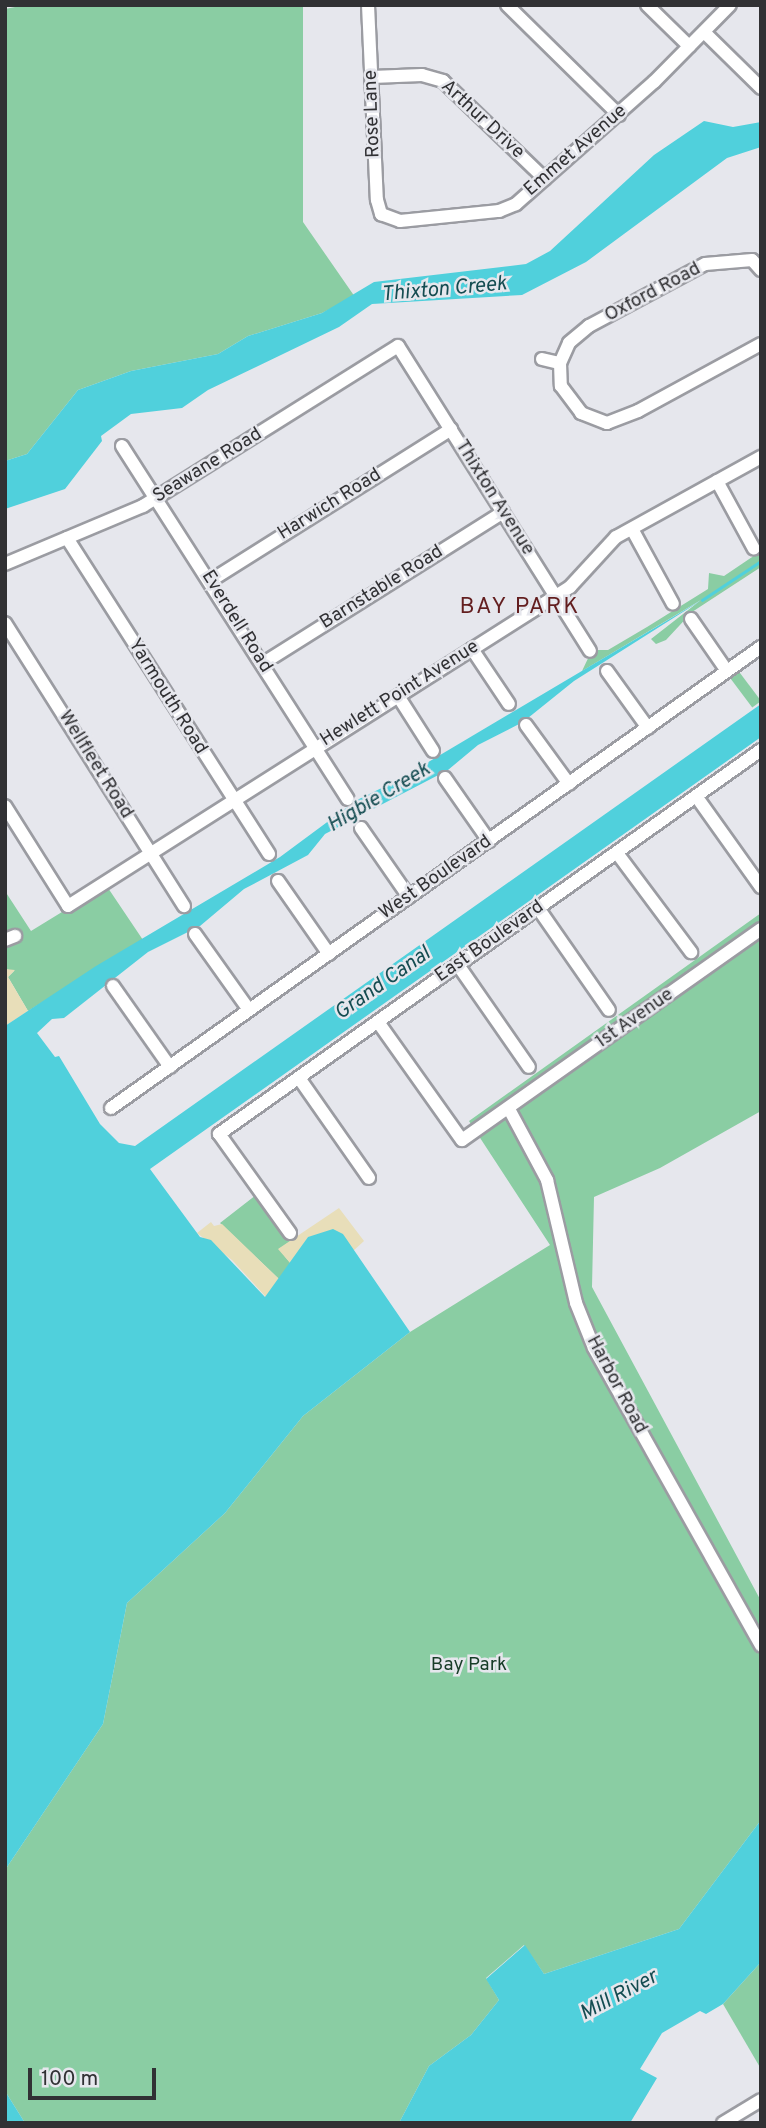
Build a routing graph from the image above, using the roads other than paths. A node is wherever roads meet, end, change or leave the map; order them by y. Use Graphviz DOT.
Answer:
graph roads {
  1 [pos="368,5"];
  2 [pos="507,5"];
  3 [pos="647,5"];
  4 [pos="730,5"];
  5 [pos="704,32"];
  6 [pos="689,46"];
  7 [pos="372,77"];
  8 [pos="761,88"];
  9 [pos="618,115"];
  10 [pos="545,179"];
  11 [pos="387,219"];
  12 [pos="761,270"];
  13 [pos="761,344"];
  14 [pos="398,346"];
  15 [pos="542,359"];
  16 [pos="560,363"];
  17 [pos="450,429"];
  18 [pos="122,446"];
  19 [pos="761,457"];
  20 [pos="717,481"];
  21 [pos="157,497"];
  22 [pos="503,512"];
  23 [pos="632,529"];
  24 [pos="67,538"];
  25 [pos="754,549"];
  26 [pos="5,564"];
  27 [pos="210,581"];
  28 [pos="555,595"];
  29 [pos="673,604"];
  30 [pos="691,619"];
  31 [pos="5,623"];
  32 [pos="761,647"];
  33 [pos="472,649"];
  34 [pos="590,651"];
  35 [pos="262,664"];
  36 [pos="607,671"];
  37 [pos="727,671"];
  38 [pos="398,696"];
  39 [pos="509,705"];
  40 [pos="526,725"];
  41 [pos="648,728"];
  42 [pos="315,748"];
  43 [pos="761,750"];
  44 [pos="433,751"];
  45 [pos="445,778"];
  46 [pos="569,784"];
  47 [pos="696,796"];
  48 [pos="348,799"];
  49 [pos="233,800"];
  50 [pos="5,806"];
  51 [pos="361,828"];
  52 [pos="489,841"];
  53 [pos="150,852"];
  54 [pos="617,853"];
  55 [pos="269,854"];
  56 [pos="278,881"];
  57 [pos="761,887"];
  58 [pos="409,897"];
  59 [pos="184,906"];
  60 [pos="538,908"];
  61 [pos="761,929"];
  62 [pos="195,934"];
  63 [pos="691,952"];
  64 [pos="329,954"];
  65 [pos="458,965"];
  66 [pos="113,986"];
  67 [pos="249,1010"];
  68 [pos="608,1010"];
  69 [pos="378,1022"];
  70 [pos="170,1067"];
  71 [pos="529,1067"];
  72 [pos="299,1078"];
  73 [pos="111,1108"];
  74 [pos="509,1109"];
  75 [pos="369,1178"];
  76 [pos="290,1233"];
  77 [pos="761,1645"];
  78 [pos="761,2100"];
  79 [pos="723,2123"];
  1 -- 7 [label="street, Rose Lane"];
  2 -- 9 [label="street"];
  3 -- 6 [label="street"];
  4 -- 5 [label="street, Emmet Avenue"];
  5 -- 6 [label="street, Emmet Avenue"];
  5 -- 8 [label="street"];
  6 -- 9 [label="street, Emmet Avenue"];
  7 -- 10 [label="street, Arthur Drive"];
  7 -- 11 [label="street, Rose Lane"];
  9 -- 10 [label="street, Emmet Avenue"];
  10 -- 11 [label="street, Emmet Avenue"];
  12 -- 16 [label="street, Oxford Road"];
  13 -- 16 [label="street"];
  14 -- 17 [label="street, Thixton Avenue"];
  14 -- 21 [label="street, Seawane Road"];
  15 -- 16 [label="street"];
  17 -- 22 [label="street, Thixton Avenue"];
  17 -- 27 [label="street, Harwich Road"];
  18 -- 21 [label="street, Everdell Road"];
  19 -- 20 [label="street, Hewlett Point Avenue"];
  20 -- 23 [label="street, Hewlett Point Avenue"];
  20 -- 25 [label="street"];
  21 -- 24 [label="street, Seawane Road"];
  21 -- 27 [label="street, Everdell Road"];
  22 -- 28 [label="street, Thixton Avenue"];
  22 -- 35 [label="street, Barnstable Road"];
  23 -- 28 [label="street, Hewlett Point Avenue"];
  23 -- 29 [label="street"];
  24 -- 26 [label="street, Seawane Road"];
  24 -- 49 [label="street, Yarmouth Road"];
  27 -- 35 [label="street, Everdell Road"];
  28 -- 33 [label="street, Hewlett Point Avenue"];
  28 -- 34 [label="street, Thixton Avenue"];
  30 -- 37 [label="street"];
  31 -- 53 [label="street, Wellfleet Road"];
  32 -- 37 [label="street, West Boulevard"];
  33 -- 38 [label="street, Hewlett Point Avenue"];
  33 -- 39 [label="street"];
  35 -- 42 [label="street, Everdell Road"];
  36 -- 41 [label="street"];
  37 -- 41 [label="street, West Boulevard"];
  38 -- 42 [label="street, Hewlett Point Avenue"];
  38 -- 44 [label="street"];
  40 -- 46 [label="street"];
  41 -- 46 [label="street, West Boulevard"];
  42 -- 48 [label="street, Everdell Road"];
  42 -- 49 [label="street, Hewlett Point Avenue"];
  43 -- 47 [label="street, East Boulevard"];
  45 -- 52 [label="street"];
  46 -- 52 [label="street, West Boulevard"];
  47 -- 54 [label="street, East Boulevard"];
  47 -- 57 [label="street"];
  49 -- 53 [label="street, Hewlett Point Avenue"];
  49 -- 55 [label="street, Yarmouth Road"];
  50 -- 53 [label="street, Hewlett Point Avenue"];
  51 -- 58 [label="street"];
  52 -- 58 [label="street, West Boulevard"];
  53 -- 59 [label="street, Wellfleet Road"];
  54 -- 60 [label="street, East Boulevard"];
  54 -- 63 [label="street"];
  56 -- 64 [label="street"];
  58 -- 64 [label="street, West Boulevard"];
  60 -- 65 [label="street, East Boulevard"];
  60 -- 68 [label="street"];
  61 -- 74 [label="street, 1st Avenue"];
  62 -- 67 [label="street"];
  64 -- 67 [label="street, West Boulevard"];
  65 -- 69 [label="street, East Boulevard"];
  65 -- 71 [label="street"];
  66 -- 70 [label="street"];
  67 -- 70 [label="street, West Boulevard"];
  69 -- 72 [label="street, East Boulevard"];
  69 -- 74 [label="street, 1st Avenue"];
  70 -- 73 [label="street, West Boulevard"];
  72 -- 75 [label="street"];
  72 -- 76 [label="street, East Boulevard"];
  74 -- 77 [label="street, Harbor Road"];
  78 -- 79 [label="street"];
}
